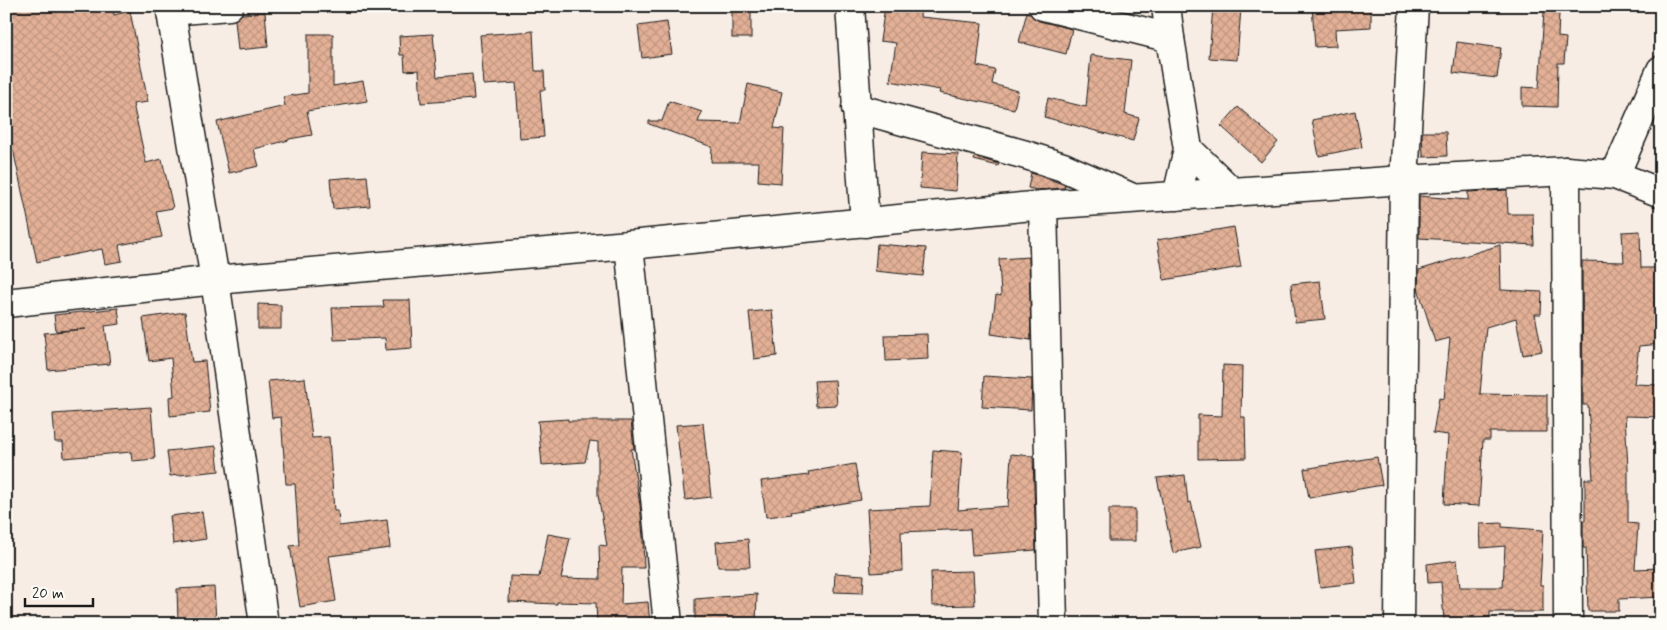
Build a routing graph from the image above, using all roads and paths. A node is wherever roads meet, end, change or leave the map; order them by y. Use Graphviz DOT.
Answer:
graph roads {
  1 [pos="228,6"];
  2 [pos="850,6"];
  3 [pos="1043,6"];
  4 [pos="1166,6"];
  5 [pos="1414,6"];
  6 [pos="170,9"];
  7 [pos="1170,38"];
  8 [pos="1661,70"];
  9 [pos="856,108"];
  10 [pos="1188,149"];
  11 [pos="1566,171"];
  12 [pos="1615,175"];
  13 [pos="1404,180"];
  14 [pos="1232,192"];
  15 [pos="1661,193"];
  16 [pos="1178,196"];
  17 [pos="1134,199"];
  18 [pos="1043,205"];
  19 [pos="865,223"];
  20 [pos="629,245"];
  21 [pos="215,280"];
  22 [pos="6,303"];
  23 [pos="264,624"];
  24 [pos="668,624"];
  25 [pos="1053,624"];
  26 [pos="1399,624"];
  27 [pos="1568,624"];
  1 -- 6 [label="street"];
  2 -- 9 [label="street"];
  3 -- 7 [label="street"];
  4 -- 7 [label="street"];
  5 -- 13 [label="street"];
  6 -- 21 [label="street"];
  7 -- 10 [label="street"];
  8 -- 12 [label="street"];
  9 -- 17 [label="street"];
  9 -- 19 [label="street"];
  10 -- 14 [label="street"];
  10 -- 16 [label="street"];
  11 -- 12 [label="street"];
  11 -- 13 [label="street"];
  11 -- 27 [label="street"];
  12 -- 15 [label="street"];
  13 -- 14 [label="street"];
  13 -- 26 [label="street"];
  14 -- 16 [label="street"];
  16 -- 17 [label="street"];
  17 -- 18 [label="street"];
  18 -- 19 [label="street"];
  18 -- 25 [label="street"];
  19 -- 20 [label="street"];
  20 -- 21 [label="street"];
  20 -- 24 [label="street"];
  21 -- 22 [label="street"];
  21 -- 23 [label="street"];
}
